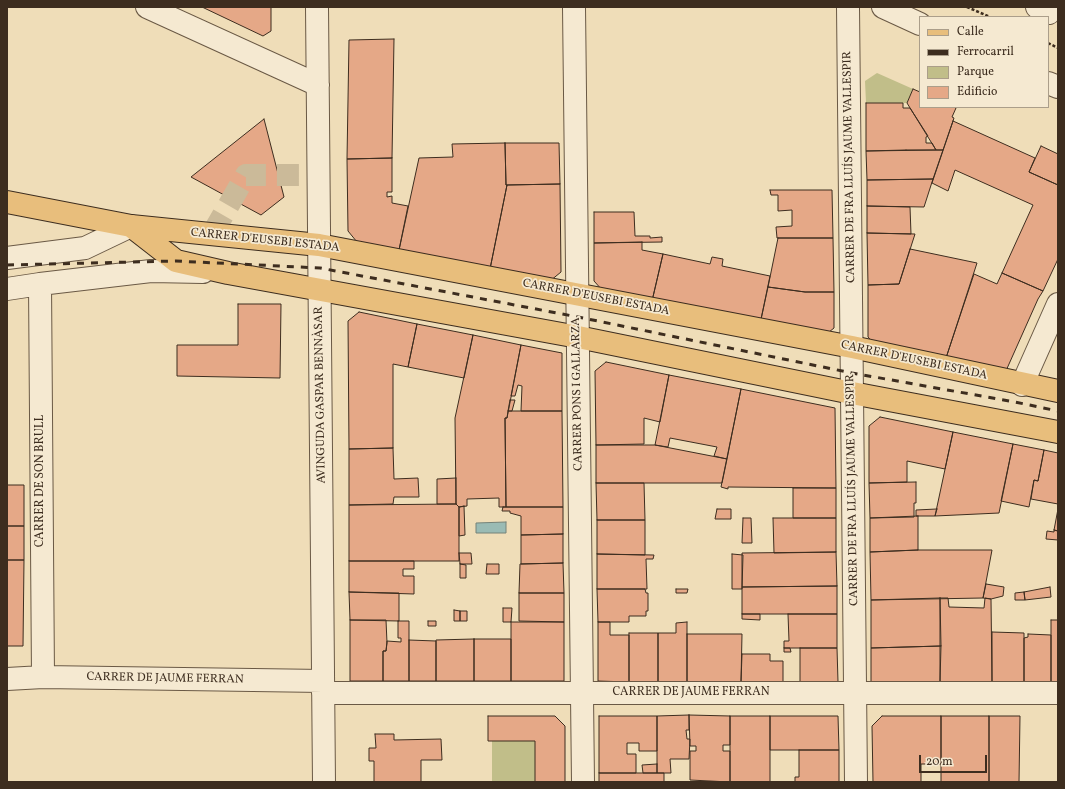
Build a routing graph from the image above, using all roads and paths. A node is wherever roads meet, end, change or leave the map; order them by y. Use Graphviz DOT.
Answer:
graph roads {
  1 [pos="147,7"];
  2 [pos="317,7"];
  3 [pos="574,7"];
  4 [pos="848,7"];
  5 [pos="883,7"];
  6 [pos="967,7"];
  7 [pos="988,16"];
  8 [pos="919,24"];
  9 [pos="1049,44"];
  10 [pos="1058,48"];
  11 [pos="318,85"];
  12 [pos="7,202"];
  13 [pos="131,226"];
  14 [pos="319,245"];
  15 [pos="7,258"];
  16 [pos="228,272"];
  17 [pos="40,284"];
  18 [pos="7,289"];
  19 [pos="320,289"];
  20 [pos="577,294"];
  21 [pos="1058,304"];
  22 [pos="578,337"];
  23 [pos="852,347"];
  24 [pos="1022,385"];
  25 [pos="1058,392"];
  26 [pos="852,393"];
  27 [pos="1058,432"];
  28 [pos="43,678"];
  29 [pos="7,679"];
  30 [pos="323,687"];
  31 [pos="582,693"];
  32 [pos="855,693"];
  33 [pos="1058,693"];
  34 [pos="324,782"];
  35 [pos="583,782"];
  36 [pos="856,782"];
  1 -- 11 [label="street"];
  2 -- 11 [label="street, AVINGUDA GASPAR BENNÀSAR"];
  3 -- 20 [label="street, CARRER PONS I GALLARZA"];
  4 -- 23 [label="street, CARRER DE FRA LLUÍS JAUME VALLESPIR"];
  5 -- 8 [label="street"];
  6 -- 7 [label="path"];
  9 -- 10 [label="path"];
  11 -- 14 [label="street, AVINGUDA GASPAR BENNÀSAR"];
  12 -- 13 [label="main road, CARRER D'EUSEBI ESTADA"];
  13 -- 14 [label="main road, CARRER D'EUSEBI ESTADA"];
  13 -- 15 [label="street"];
  13 -- 16 [label="main road, CARRER D'EUSEBI ESTADA"];
  14 -- 19 [label="street, AVINGUDA GASPAR BENNÀSAR"];
  14 -- 20 [label="main road, CARRER D'EUSEBI ESTADA"];
  16 -- 17 [label="street, CARRER D'EUSEBI ESTADA"];
  16 -- 19 [label="main road, CARRER D'EUSEBI ESTADA"];
  17 -- 18 [label="street, CARRER D'EUSEBI ESTADA"];
  17 -- 28 [label="street, CARRER DE SON BRULL"];
  19 -- 22 [label="main road, CARRER D'EUSEBI ESTADA"];
  19 -- 30 [label="street, AVINGUDA GASPAR BENNÀSAR"];
  20 -- 22 [label="street, CARRER PONS I GALLARZA"];
  20 -- 23 [label="main road, CARRER D'EUSEBI ESTADA"];
  21 -- 24 [label="street"];
  22 -- 26 [label="main road, CARRER D'EUSEBI ESTADA"];
  22 -- 31 [label="street, CARRER PONS I GALLARZA"];
  23 -- 24 [label="main road, CARRER D'EUSEBI ESTADA"];
  23 -- 26 [label="street, CARRER DE FRA LLUÍS JAUME VALLESPIR"];
  24 -- 25 [label="main road, CARRER D'EUSEBI ESTADA"];
  26 -- 27 [label="main road, CARRER D'EUSEBI ESTADA"];
  26 -- 32 [label="street, CARRER DE FRA LLUÍS JAUME VALLESPIR"];
  28 -- 29 [label="street, CARRER DE JAUME FERRAN"];
  28 -- 30 [label="street, CARRER DE JAUME FERRAN"];
  30 -- 31 [label="street, CARRER DE JAUME FERRAN"];
  30 -- 34 [label="street, AVINGUDA GASPAR BENNÀSAR"];
  31 -- 32 [label="street, CARRER DE JAUME FERRAN"];
  31 -- 35 [label="street, CARRER PONS I GALLARZA"];
  32 -- 33 [label="street, CARRER DE JAUME FERRAN"];
  32 -- 36 [label="street, CARRER DE FRA LLUÍS JAUME VALLESPIR"];
}
